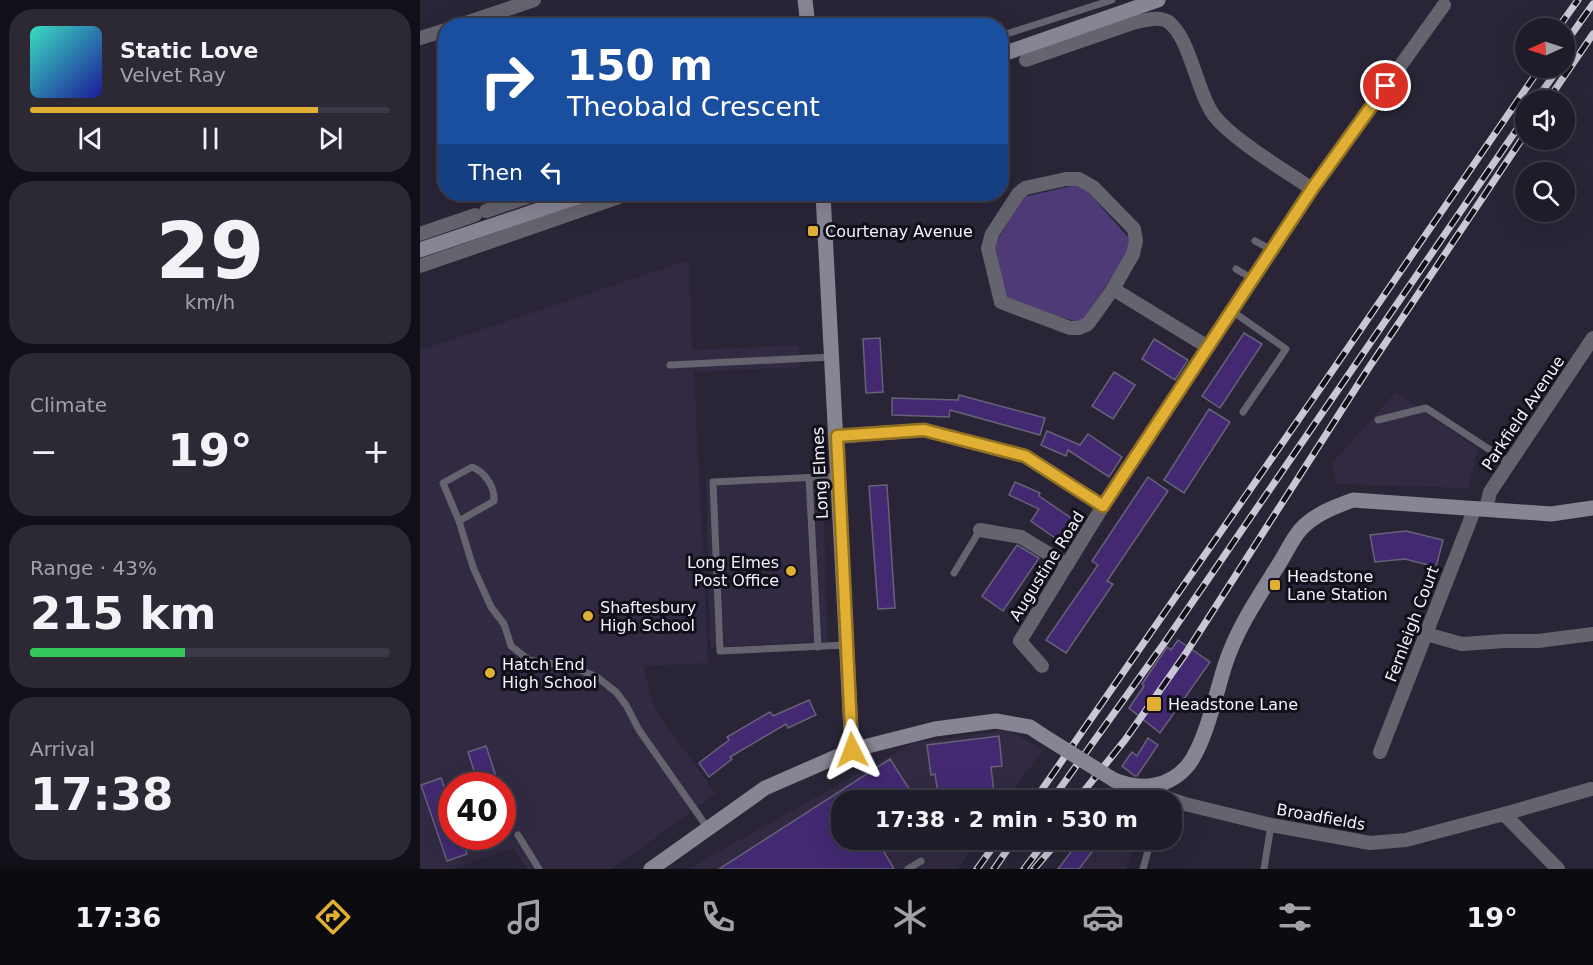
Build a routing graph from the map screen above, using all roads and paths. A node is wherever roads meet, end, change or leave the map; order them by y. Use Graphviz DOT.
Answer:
graph roads {
  1 [pos="534,0"];
  2 [pos="805,0"];
  3 [pos="1112,0"];
  4 [pos="1158,0"];
  5 [pos="1444,5"];
  6 [pos="1131,10"];
  7 [pos="481,18"];
  8 [pos="807,18"];
  9 [pos="438,32"];
  10 [pos="1008,33"];
  11 [pos="420,38"];
  12 [pos="1038,49"];
  13 [pos="1026,60"];
  14 [pos="1008,61"];
  15 [pos="1312,189"];
  16 [pos="525,201"];
  17 [pos="555,201"];
  18 [pos="594,201"];
  19 [pos="823,201"];
  20 [pos="510,211"];
  21 [pos="482,224"];
  22 [pos="458,229"];
  23 [pos="420,234"];
  24 [pos="1255,241"];
  25 [pos="420,250"];
  26 [pos="1272,250"];
  27 [pos="420,266"];
  28 [pos="1236,269"];
  29 [pos="1253,279"];
  30 [pos="1113,289"];
  31 [pos="1232,312"];
  32 [pos="1593,338"];
  33 [pos="1208,347"];
  34 [pos="832,357"];
  35 [pos="670,365"];
  36 [pos="1243,412"];
  37 [pos="1378,420"];
  38 [pos="837,436"];
  39 [pos="1510,463"];
  40 [pos="839,476"];
  41 [pos="809,478"];
  42 [pos="1103,506"];
  43 [pos="1480,508"];
  44 [pos="1593,508"];
  45 [pos="459,521"];
  46 [pos="980,530"];
  47 [pos="1067,565"];
  48 [pos="954,573"];
  49 [pos="1426,634"];
  50 [pos="1593,634"];
  51 [pos="846,645"];
  52 [pos="818,647"];
  53 [pos="1042,666"];
  54 [pos="852,750"];
  55 [pos="1380,752"];
  56 [pos="1592,789"];
  57 [pos="1150,790"];
  58 [pos="1165,790"];
  59 [pos="1182,800"];
  60 [pos="1504,814"];
  61 [pos="1271,825"];
  62 [pos="707,827"];
  63 [pos="518,835"];
  64 [pos="1148,850"];
  65 [pos="921,861"];
  66 [pos="659,867"];
  67 [pos="539,869"];
  68 [pos="908,869"];
  69 [pos="1143,869"];
  70 [pos="1264,869"];
  71 [pos="1558,869"];
  1 -- 7 [label="street"];
  2 -- 8 [label="street"];
  3 -- 10 [label="lane"];
  4 -- 6 [label="street"];
  5 -- 15 [label="street, Augustine Road"];
  6 -- 12 [label="street"];
  6 -- 15 [label="street"];
  9 -- 11 [label="street"];
  12 -- 13 [label="street"];
  12 -- 14 [label="street"];
  15 -- 26 [label="street, Augustine Road"];
  16 -- 20 [label="street"];
  17 -- 20 [label="street"];
  18 -- 21 [label="street"];
  19 -- 34 [label="street, Long Elmes"];
  20 -- 21 [label="street"];
  21 -- 22 [label="street"];
  21 -- 27 [label="street"];
  22 -- 23 [label="street"];
  22 -- 25 [label="street"];
  24 -- 26 [label="lane"];
  26 -- 29 [label="street, Augustine Road"];
  28 -- 29 [label="lane"];
  29 -- 31 [label="street, Augustine Road"];
  30 -- 30 [label="street"];
  30 -- 33 [label="street"];
  31 -- 33 [label="street, Augustine Road"];
  31 -- 36 [label="lane"];
  32 -- 39 [label="street, Parkfield Avenue"];
  33 -- 42 [label="street, Augustine Road"];
  34 -- 35 [label="lane"];
  34 -- 38 [label="street, Long Elmes"];
  37 -- 39 [label="lane"];
  38 -- 40 [label="street, Long Elmes"];
  38 -- 42 [label="street"];
  39 -- 43 [label="street, Parkfield Avenue"];
  40 -- 41 [label="lane"];
  40 -- 51 [label="street, Long Elmes"];
  41 -- 52 [label="lane"];
  41 -- 52 [label="lane"];
  42 -- 47 [label="street, Augustine Road"];
  43 -- 44 [label="street"];
  43 -- 49 [label="street, Fernleigh Court"];
  43 -- 58 [label="street"];
  45 -- 45 [label="lane"];
  45 -- 62 [label="lane"];
  46 -- 47 [label="street"];
  46 -- 48 [label="lane"];
  47 -- 53 [label="street, Augustine Road"];
  49 -- 50 [label="street"];
  49 -- 55 [label="street, Fernleigh Court"];
  51 -- 52 [label="lane"];
  51 -- 54 [label="street, Long Elmes"];
  54 -- 57 [label="street, bridge"];
  54 -- 62 [label="street"];
  56 -- 60 [label="street, Broadfields"];
  59 -- 61 [label="street, Broadfields"];
  60 -- 61 [label="street, Broadfields"];
  60 -- 71 [label="street"];
  61 -- 70 [label="lane"];
  62 -- 66 [label="street"];
  63 -- 67 [label="lane"];
  64 -- 69 [label="lane"];
  65 -- 68 [label="lane"];
}
